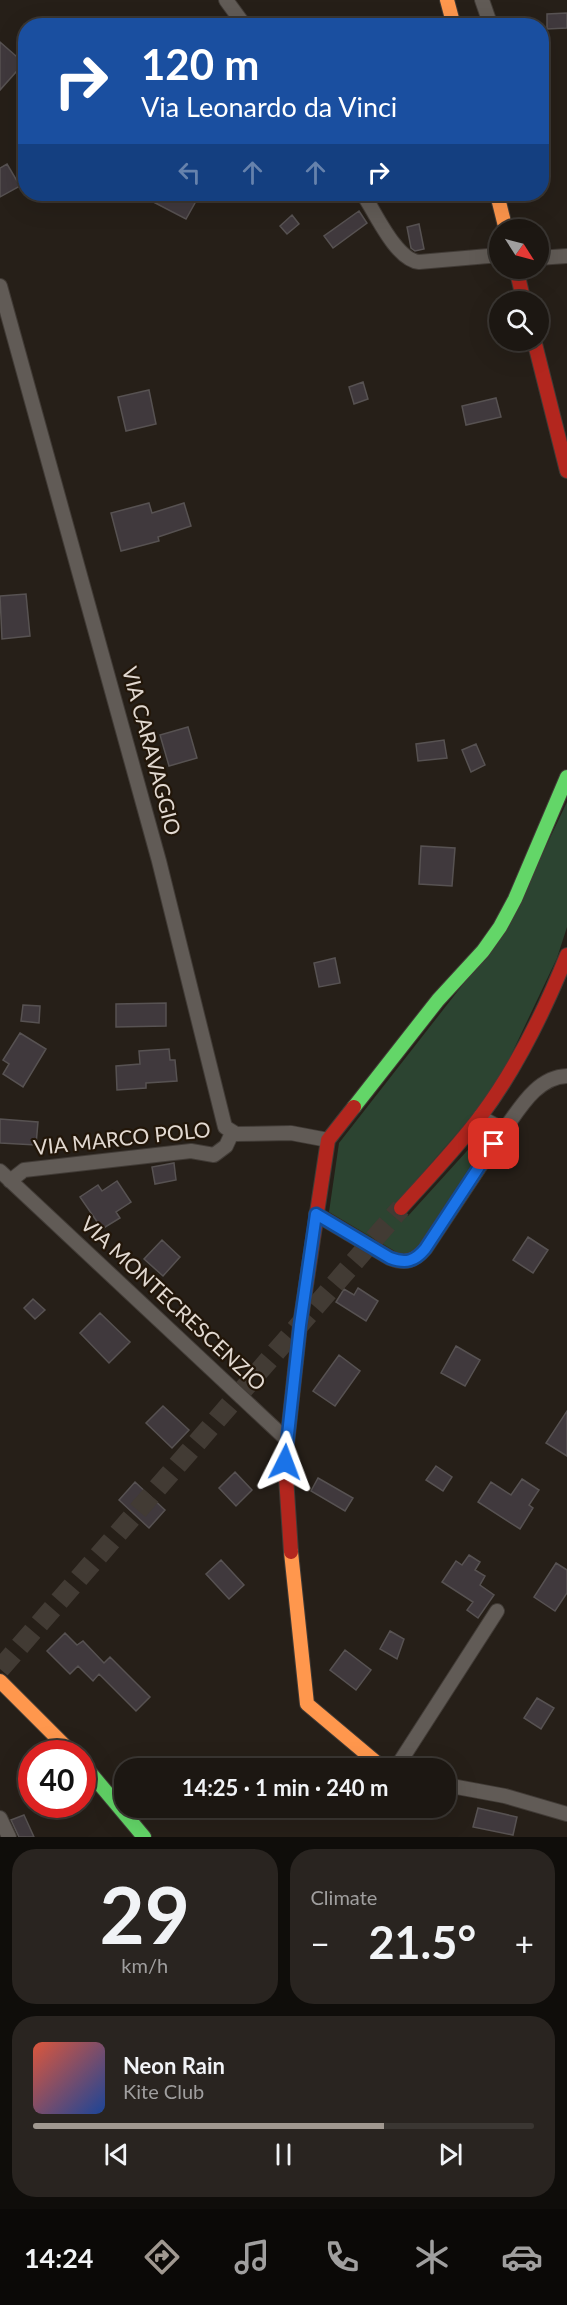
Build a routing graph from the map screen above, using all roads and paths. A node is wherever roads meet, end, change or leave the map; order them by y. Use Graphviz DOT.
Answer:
graph roads {
  1 [pos="226,0"];
  2 [pos="447,0"];
  3 [pos="482,0"];
  4 [pos="239,18"];
  5 [pos="452,18"];
  6 [pos="488,18"];
  7 [pos="367,201"];
  8 [pos="498,201"];
  9 [pos="503,219"];
  10 [pos="489,256"];
  11 [pos="567,256"];
  12 [pos="549,257"];
  13 [pos="0,286"];
  14 [pos="537,351"];
  15 [pos="567,471"];
  16 [pos="567,777"];
  17 [pos="567,956"];
  18 [pos="567,1076"];
  19 [pos="480,1117"];
  20 [pos="504,1130"];
  21 [pos="232,1133"];
  22 [pos="328,1140"];
  23 [pos="5,1176"];
  24 [pos="401,1208"];
  25 [pos="316,1214"];
  26 [pos="286,1439"];
  27 [pos="497,1611"];
  28 [pos="0,1681"];
  29 [pos="59,1740"];
  30 [pos="371,1758"];
  31 [pos="402,1758"];
  32 [pos="96,1780"];
  33 [pos="456,1787"];
  34 [pos="567,1814"];
  35 [pos="0,1818"];
  36 [pos="9,1837"];
  37 [pos="144,1837"];
  1 -- 4 [label="street"];
  2 -- 5 [label="street"];
  3 -- 6 [label="street"];
  7 -- 10 [label="street"];
  8 -- 9 [label="street"];
  11 -- 12 [label="street"];
  13 -- 21 [label="street, VIA CARAVAGGIO"];
  14 -- 15 [label="street"];
  16 -- 22 [label="street"];
  17 -- 19 [label="street"];
  18 -- 20 [label="street"];
  19 -- 20 [label="street"];
  19 -- 24 [label="street"];
  20 -- 25 [label="street"];
  21 -- 22 [label="street"];
  21 -- 23 [label="street, VIA MARCO POLO"];
  22 -- 25 [label="street"];
  23 -- 26 [label="street, VIA MONTECRESCENZIO"];
  25 -- 26 [label="street"];
  26 -- 30 [label="street"];
  27 -- 31 [label="street"];
  28 -- 29 [label="street"];
  32 -- 37 [label="street"];
  33 -- 34 [label="street"];
  35 -- 36 [label="street"];
}
